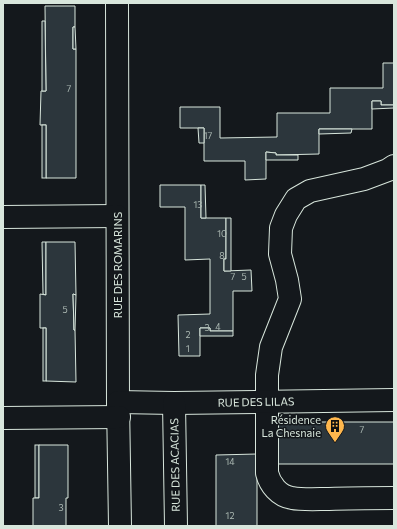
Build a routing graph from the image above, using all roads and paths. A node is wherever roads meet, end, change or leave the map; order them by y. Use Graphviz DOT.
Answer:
graph roads {
  1 [pos="117,3"];
  2 [pos="394,166"];
  3 [pos="117,216"];
  4 [pos="3,217"];
  5 [pos="394,400"];
  6 [pos="266,401"];
  7 [pos="174,403"];
  8 [pos="118,410"];
  9 [pos="3,418"];
  10 [pos="394,498"];
  11 [pos="120,526"];
  12 [pos="176,526"];
  1 -- 3 [label="street, RUE DES ROMARINS"];
  2 -- 6 [label="street"];
  3 -- 4 [label="street"];
  3 -- 8 [label="street, RUE DES ROMARINS"];
  5 -- 6 [label="street, RUE DES LILAS"];
  6 -- 7 [label="street, RUE DES LILAS"];
  6 -- 10 [label="street"];
  7 -- 8 [label="street, RUE DES LILAS"];
  7 -- 12 [label="street, RUE DES ACACIAS"];
  8 -- 9 [label="street, RUE DES LILAS"];
  8 -- 11 [label="street, RUE DES ROMARINS"];
}
